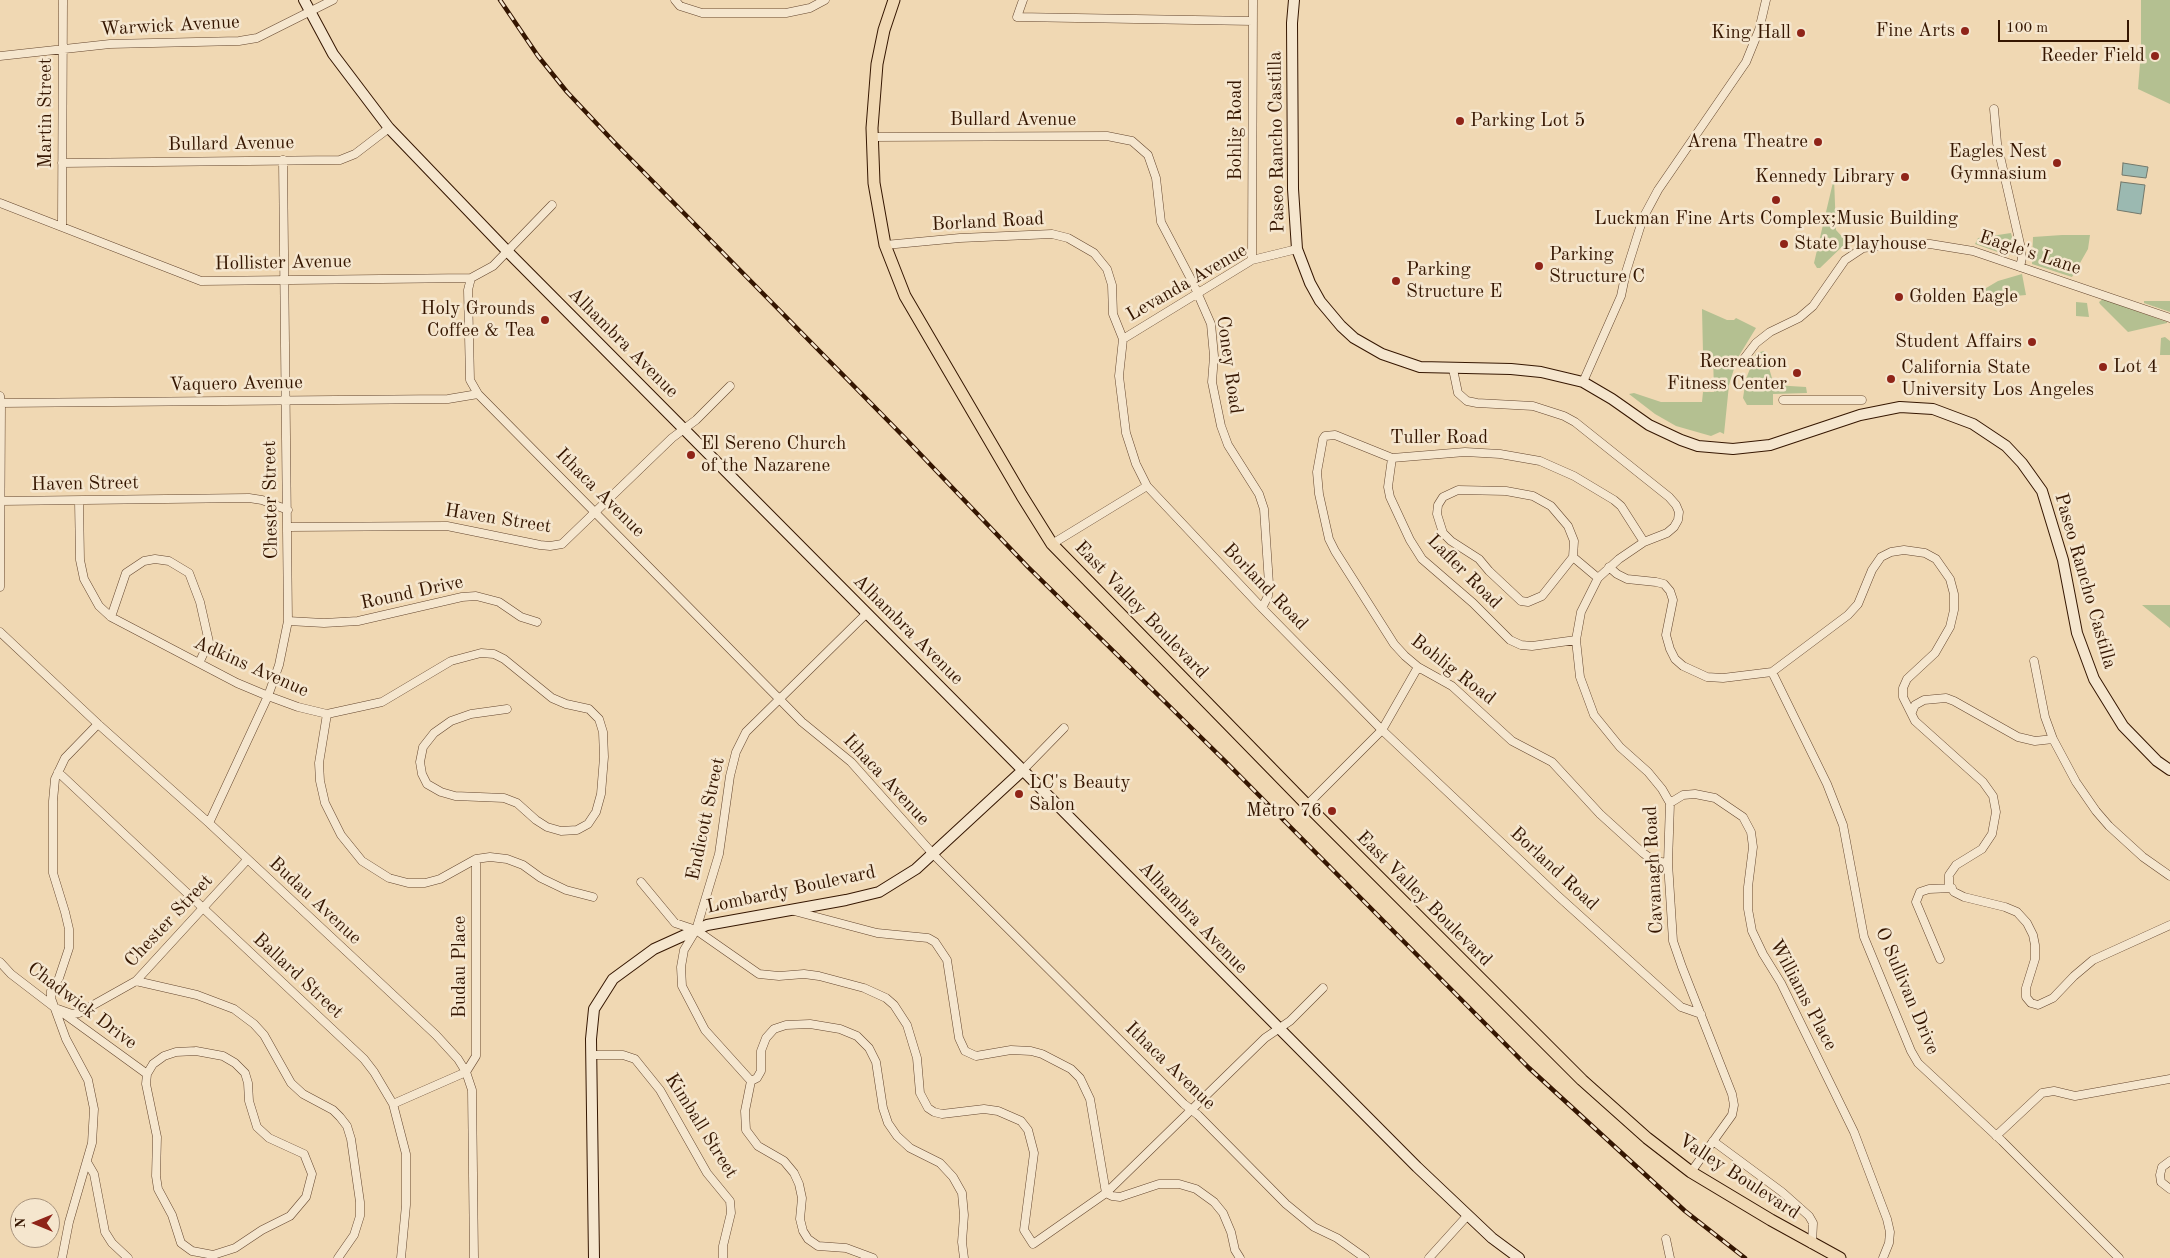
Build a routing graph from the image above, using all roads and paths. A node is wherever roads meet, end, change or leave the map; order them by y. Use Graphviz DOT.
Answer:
graph roads {
  1 [pos="63,0"];
  2 [pos="304,0"];
  3 [pos="333,0"];
  4 [pos="675,0"];
  5 [pos="825,0"];
  6 [pos="894,0"];
  7 [pos="1023,0"];
  8 [pos="1253,0"];
  9 [pos="1287,0"];
  10 [pos="1294,0"];
  11 [pos="1766,0"];
  12 [pos="310,12"];
  13 [pos="1253,21"];
  14 [pos="1292,23"];
  15 [pos="62,49"];
  16 [pos="0,56"];
  17 [pos="1994,109"];
  18 [pos="389,128"];
  19 [pos="871,137"];
  20 [pos="1148,155"];
  21 [pos="282,160"];
  22 [pos="62,163"];
  23 [pos="0,203"];
  24 [pos="552,204"];
  25 [pos="62,226"];
  26 [pos="885,245"];
  27 [pos="1297,250"];
  28 [pos="508,252"];
  29 [pos="1252,260"];
  30 [pos="2020,267"];
  31 [pos="472,278"];
  32 [pos="284,279"];
  33 [pos="1198,294"];
  34 [pos="2170,318"];
  35 [pos="1123,339"];
  36 [pos="1743,360"];
  37 [pos="1453,369"];
  38 [pos="1583,382"];
  39 [pos="730,386"];
  40 [pos="478,394"];
  41 [pos="1,400"];
  42 [pos="286,400"];
  43 [pos="1783,400"];
  44 [pos="1862,400"];
  45 [pos="684,430"];
  46 [pos="1325,436"];
  47 [pos="1392,458"];
  48 [pos="1147,486"];
  49 [pos="79,500"];
  50 [pos="1,501"];
  51 [pos="288,510"];
  52 [pos="596,512"];
  53 [pos="288,527"];
  54 [pos="1644,542"];
  55 [pos="1052,544"];
  56 [pos="1573,557"];
  57 [pos="1609,567"];
  58 [pos="1598,578"];
  59 [pos="0,587"];
  60 [pos="1262,608"];
  61 [pos="866,614"];
  62 [pos="112,617"];
  63 [pos="288,621"];
  64 [pos="537,622"];
  65 [pos="0,632"];
  66 [pos="1576,640"];
  67 [pos="2034,661"];
  68 [pos="199,663"];
  69 [pos="1418,667"];
  70 [pos="1772,672"];
  71 [pos="268,696"];
  72 [pos="781,700"];
  73 [pos="506,709"];
  74 [pos="1912,712"];
  75 [pos="327,714"];
  76 [pos="98,724"];
  77 [pos="1064,728"];
  78 [pos="1382,730"];
  79 [pos="2053,739"];
  80 [pos="2170,770"];
  81 [pos="1022,771"];
  82 [pos="58,772"];
  83 [pos="1670,803"];
  84 [pos="1307,804"];
  85 [pos="209,823"];
  86 [pos="933,854"];
  87 [pos="476,859"];
  88 [pos="247,860"];
  89 [pos="1668,863"];
  90 [pos="2170,876"];
  91 [pos="641,882"];
  92 [pos="1952,888"];
  93 [pos="592,897"];
  94 [pos="203,909"];
  95 [pos="791,910"];
  96 [pos="2170,925"];
  97 [pos="696,930"];
  98 [pos="1940,958"];
  99 [pos="0,962"];
  100 [pos="136,981"];
  101 [pos="1323,988"];
  102 [pos="55,1008"];
  103 [pos="1701,1014"];
  104 [pos="1278,1029"];
  105 [pos="592,1055"];
  106 [pos="466,1072"];
  107 [pos="147,1074"];
  108 [pos="2170,1079"];
  109 [pos="752,1081"];
  110 [pos="393,1104"];
  111 [pos="1191,1109"];
  112 [pos="1624,1118"];
  113 [pos="1996,1136"];
  114 [pos="1713,1140"];
  115 [pos="2170,1161"];
  116 [pos="87,1162"];
  117 [pos="1691,1172"];
  118 [pos="2170,1188"];
  119 [pos="1106,1193"];
  120 [pos="1467,1216"];
  121 [pos="1666,1239"];
  122 [pos="1812,1244"];
  123 [pos="62,1258"];
  124 [pos="128,1258"];
  125 [pos="338,1258"];
  126 [pos="401,1258"];
  127 [pos="474,1258"];
  128 [pos="594,1258"];
  129 [pos="723,1258"];
  130 [pos="873,1258"];
  131 [pos="964,1258"];
  132 [pos="1240,1258"];
  133 [pos="1365,1258"];
  134 [pos="1429,1258"];
  135 [pos="1519,1258"];
  136 [pos="1670,1258"];
  137 [pos="1840,1258"];
  138 [pos="1883,1258"];
  139 [pos="2119,1258"];
  1 -- 15 [label="street, Martin Street"];
  2 -- 12 [label="street, Alhambra Avenue"];
  3 -- 12 [label="street, Warwick Avenue"];
  4 -- 5 [label="street"];
  6 -- 19 [label="main road, East Valley Boulevard"];
  7 -- 13 [label="street"];
  8 -- 13 [label="street, Bohlig Road"];
  9 -- 14 [label="street"];
  10 -- 14 [label="street, Paseo Rancho Castilla"];
  11 -- 38 [label="street"];
  12 -- 15 [label="street, Warwick Avenue"];
  12 -- 18 [label="street, Alhambra Avenue"];
  13 -- 29 [label="street, Bohlig Road"];
  14 -- 27 [label="street, Paseo Rancho Castilla"];
  15 -- 16 [label="street, Warwick Avenue"];
  15 -- 22 [label="street, Martin Street"];
  17 -- 30 [label="street"];
  18 -- 21 [label="street, Bullard Avenue"];
  18 -- 28 [label="street, Alhambra Avenue"];
  19 -- 20 [label="street, Bullard Avenue"];
  19 -- 26 [label="main road, East Valley Boulevard"];
  20 -- 33 [label="street, Coney Road"];
  21 -- 22 [label="street, Bullard Avenue"];
  21 -- 32 [label="street, Chester Street"];
  22 -- 25 [label="street, Martin Street"];
  23 -- 25 [label="street, Hollister Avenue"];
  24 -- 28 [label="street"];
  25 -- 32 [label="street, Hollister Avenue"];
  26 -- 35 [label="street, Borland Road"];
  26 -- 55 [label="main road, East Valley Boulevard"];
  27 -- 29 [label="street, Levanda Avenue"];
  27 -- 37 [label="street, Paseo Rancho Castilla"];
  28 -- 31 [label="street"];
  28 -- 45 [label="street, Alhambra Avenue"];
  29 -- 33 [label="street, Levanda Avenue"];
  30 -- 34 [label="street, Eagle's Lane"];
  30 -- 36 [label="street, Eagle's Lane"];
  31 -- 32 [label="street, Hollister Avenue"];
  31 -- 40 [label="street, Ithaca Avenue"];
  32 -- 42 [label="street, Chester Street"];
  33 -- 35 [label="street, Levanda Avenue"];
  33 -- 60 [label="street, Coney Road"];
  35 -- 48 [label="street, Borland Road"];
  37 -- 38 [label="street, Paseo Rancho Castilla"];
  37 -- 54 [label="street, Cavanagh Road"];
  38 -- 80 [label="street, Paseo Rancho Castilla"];
  39 -- 45 [label="street, Haven Street"];
  40 -- 42 [label="street, Vaquero Avenue"];
  40 -- 52 [label="street, Ithaca Avenue"];
  41 -- 42 [label="street, Vaquero Avenue"];
  41 -- 50 [label="street"];
  42 -- 51 [label="street, Chester Street"];
  43 -- 44 [label="street"];
  45 -- 52 [label="street, Haven Street"];
  45 -- 61 [label="street, Alhambra Avenue"];
  46 -- 47 [label="street, Tuller Road"];
  46 -- 69 [label="street, Bohlig Road"];
  47 -- 54 [label="street, Tuller Road"];
  47 -- 66 [label="street, Lafler Road"];
  48 -- 55 [label="street"];
  48 -- 60 [label="street, Borland Road"];
  49 -- 50 [label="street, Haven Street"];
  49 -- 51 [label="street, Haven Street"];
  49 -- 62 [label="street, Adkins Avenue"];
  50 -- 59 [label="street"];
  51 -- 53 [label="street, Chester Street"];
  52 -- 53 [label="street, Haven Street"];
  52 -- 72 [label="street, Ithaca Avenue"];
  53 -- 63 [label="street, Chester Street"];
  54 -- 57 [label="street, Cavanagh Road"];
  55 -- 84 [label="main road, East Valley Boulevard"];
  56 -- 56 [label="street"];
  56 -- 58 [label="street"];
  57 -- 58 [label="street, Cavanagh Road"];
  57 -- 70 [label="street"];
  58 -- 66 [label="street, Cavanagh Road"];
  60 -- 78 [label="street, Borland Road"];
  61 -- 72 [label="street, Endicott Street"];
  61 -- 81 [label="street, Alhambra Avenue"];
  62 -- 68 [label="street, Adkins Avenue"];
  62 -- 68 [label="street"];
  63 -- 64 [label="street, Round Drive"];
  63 -- 71 [label="street, Chester Street"];
  65 -- 76 [label="street, Budau Avenue"];
  66 -- 83 [label="street, Cavanagh Road"];
  67 -- 79 [label="street"];
  68 -- 71 [label="street, Adkins Avenue"];
  69 -- 78 [label="street"];
  69 -- 89 [label="street, Bohlig Road"];
  70 -- 74 [label="street"];
  70 -- 113 [label="street, O Sullivan Drive"];
  71 -- 75 [label="street, Adkins Avenue"];
  71 -- 85 [label="street, Chester Street"];
  72 -- 86 [label="street, Ithaca Avenue"];
  72 -- 97 [label="street, Endicott Street"];
  73 -- 75 [label="street, Adkins Avenue"];
  74 -- 79 [label="street"];
  74 -- 92 [label="street"];
  75 -- 87 [label="street"];
  76 -- 82 [label="street"];
  76 -- 85 [label="street, Budau Avenue"];
  77 -- 81 [label="street, Lombardy Boulevard"];
  78 -- 84 [label="street"];
  78 -- 103 [label="street, Borland Road"];
  79 -- 90 [label="street"];
  81 -- 86 [label="street, Lombardy Boulevard"];
  81 -- 104 [label="street, Alhambra Avenue"];
  82 -- 94 [label="street, Ballard Street"];
  82 -- 102 [label="street"];
  83 -- 89 [label="street, Cavanagh Road"];
  83 -- 138 [label="street, Williams Place"];
  84 -- 112 [label="main road, East Valley Boulevard"];
  85 -- 88 [label="street, Budau Avenue"];
  86 -- 95 [label="street, Lombardy Boulevard"];
  86 -- 111 [label="street, Ithaca Avenue"];
  87 -- 93 [label="street"];
  87 -- 106 [label="street, Budau Place"];
  88 -- 94 [label="street, Chester Street"];
  88 -- 106 [label="street, Budau Avenue"];
  89 -- 103 [label="street, Cavanagh Road"];
  91 -- 97 [label="street"];
  92 -- 96 [label="street"];
  92 -- 98 [label="street"];
  94 -- 100 [label="street, Chester Street"];
  94 -- 110 [label="street, Ballard Street"];
  95 -- 97 [label="street, Lombardy Boulevard"];
  95 -- 119 [label="street"];
  97 -- 105 [label="street, Lombardy Boulevard"];
  97 -- 109 [label="street, Endicott Street"];
  97 -- 119 [label="street"];
  99 -- 102 [label="street, Chadwick Drive"];
  100 -- 102 [label="street, Chester Street"];
  100 -- 125 [label="street"];
  101 -- 104 [label="street"];
  102 -- 107 [label="street, Chadwick Drive"];
  102 -- 116 [label="street"];
  103 -- 114 [label="street, Cavanagh Road"];
  104 -- 111 [label="street"];
  104 -- 120 [label="street, Alhambra Avenue"];
  105 -- 128 [label="street, Lombardy Boulevard"];
  105 -- 129 [label="street, Kimball Street"];
  106 -- 110 [label="street"];
  106 -- 127 [label="street, Budau Avenue"];
  107 -- 107 [label="street"];
  108 -- 113 [label="street"];
  109 -- 130 [label="street"];
  109 -- 131 [label="street"];
  110 -- 126 [label="street, Ballard Street"];
  111 -- 119 [label="street"];
  111 -- 133 [label="street, Ithaca Avenue"];
  112 -- 117 [label="main road, Valley Boulevard"];
  113 -- 139 [label="street, O Sullivan Drive"];
  114 -- 117 [label="street, Cavanagh Road"];
  114 -- 122 [label="street"];
  115 -- 118 [label="street"];
  116 -- 123 [label="street"];
  116 -- 124 [label="street"];
  117 -- 122 [label="main road, Valley Boulevard"];
  119 -- 132 [label="street"];
  120 -- 134 [label="street"];
  120 -- 135 [label="street, Alhambra Avenue"];
  121 -- 136 [label="street"];
  122 -- 137 [label="main road, Valley Boulevard"];
}
